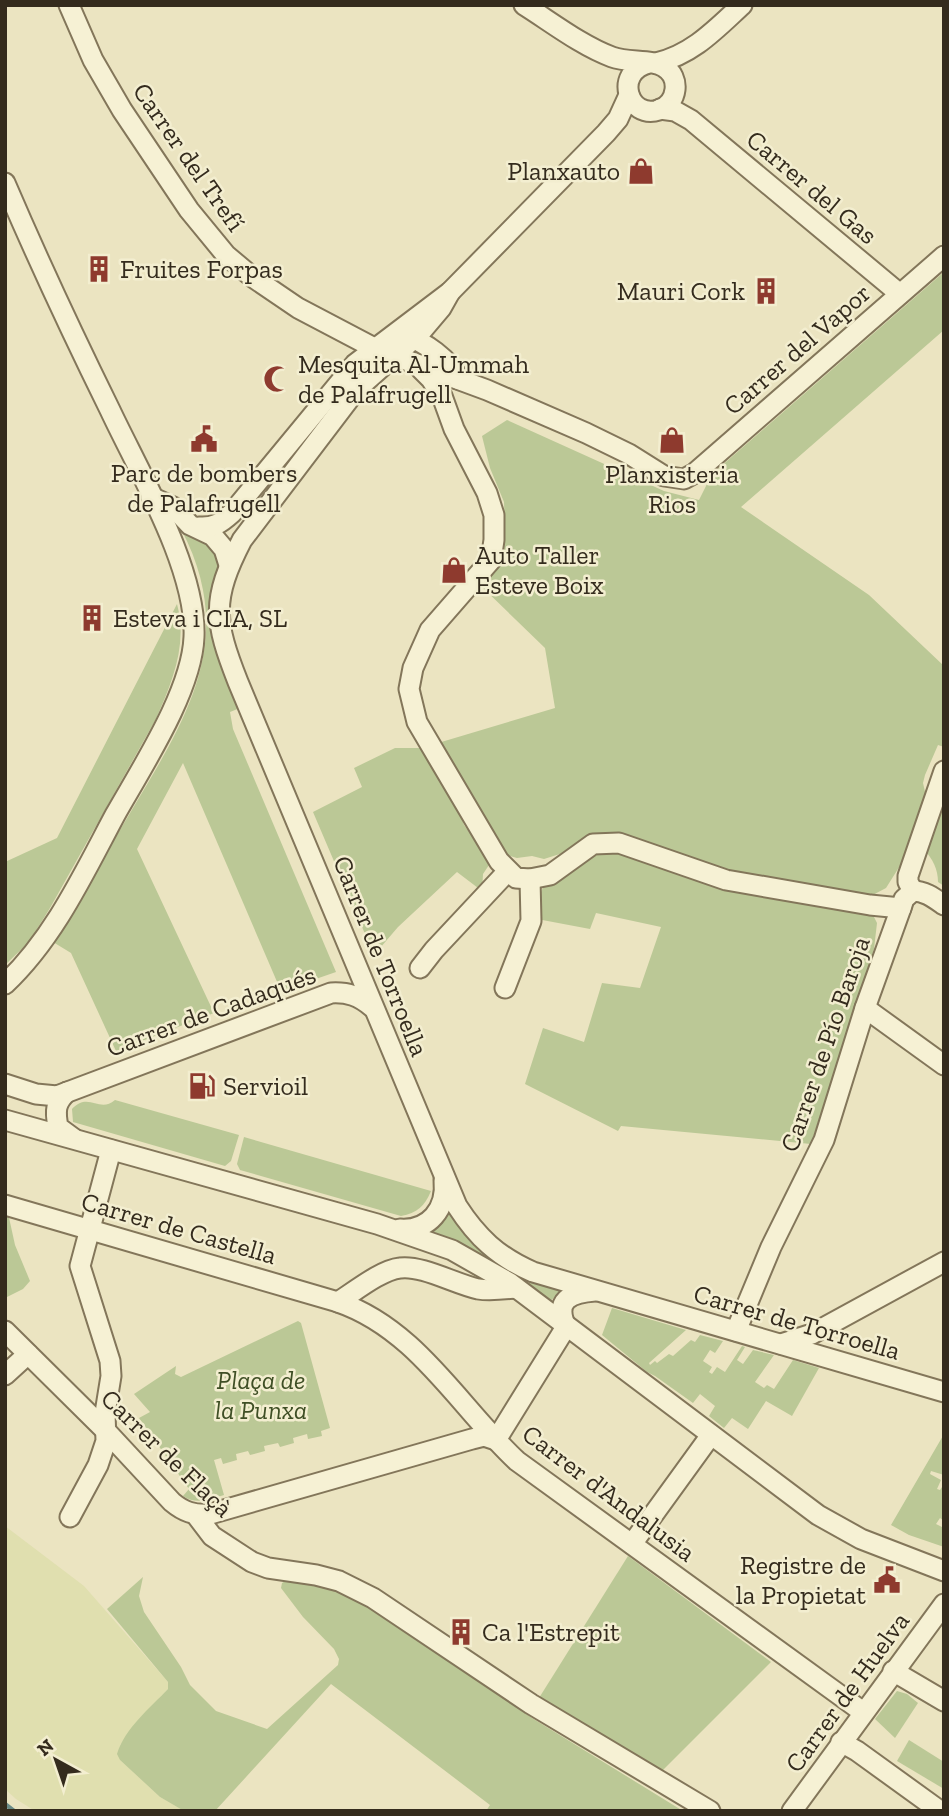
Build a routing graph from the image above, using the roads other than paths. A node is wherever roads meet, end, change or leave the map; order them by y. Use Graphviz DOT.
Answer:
graph roads {
  1 [pos="69,5"];
  2 [pos="524,5"];
  3 [pos="743,5"];
  4 [pos="693,49"];
  5 [pos="602,53"];
  6 [pos="652,63"];
  7 [pos="675,87"];
  8 [pos="628,91"];
  9 [pos="653,110"];
  10 [pos="691,120"];
  11 [pos="606,133"];
  12 [pos="5,183"];
  13 [pos="944,256"];
  14 [pos="900,294"];
  15 [pos="439,304"];
  16 [pos="337,329"];
  17 [pos="415,339"];
  18 [pos="390,349"];
  19 [pos="352,368"];
  20 [pos="460,380"];
  21 [pos="450,416"];
  22 [pos="261,478"];
  23 [pos="151,497"];
  24 [pos="271,500"];
  25 [pos="199,527"];
  26 [pos="229,565"];
  27 [pos="944,771"];
  28 [pos="508,872"];
  29 [pos="530,879"];
  30 [pos="913,891"];
  31 [pos="944,905"];
  32 [pos="901,908"];
  33 [pos="420,968"];
  34 [pos="5,984"];
  35 [pos="505,988"];
  36 [pos="372,1007"];
  37 [pos="865,1008"];
  38 [pos="944,1065"];
  39 [pos="5,1084"];
  40 [pos="67,1092"];
  41 [pos="5,1120"];
  42 [pos="76,1140"];
  43 [pos="111,1150"];
  44 [pos="444,1174"];
  45 [pos="5,1205"];
  46 [pos="89,1229"];
  47 [pos="391,1229"];
  48 [pos="944,1262"];
  49 [pos="516,1288"];
  50 [pos="596,1291"];
  51 [pos="338,1302"];
  52 [pos="566,1327"];
  53 [pos="5,1331"];
  54 [pos="736,1331"];
  55 [pos="780,1344"];
  56 [pos="28,1354"];
  57 [pos="5,1375"];
  58 [pos="944,1392"];
  59 [pos="106,1431"];
  60 [pos="711,1435"];
  61 [pos="496,1440"];
  62 [pos="196,1515"];
  63 [pos="70,1517"];
  64 [pos="632,1544"];
  65 [pos="944,1571"];
  66 [pos="944,1604"];
  67 [pos="893,1671"];
  68 [pos="944,1701"];
  69 [pos="863,1712"];
  70 [pos="841,1742"];
  71 [pos="710,1811"];
  72 [pos="792,1811"];
  73 [pos="940,1811"];
  1 -- 16 [label="street, Carrer del Trefí"];
  2 -- 5 [label="street"];
  3 -- 4 [label="street"];
  4 -- 6 [label="street"];
  4 -- 7 [label="street"];
  5 -- 6 [label="street"];
  5 -- 8 [label="street"];
  6 -- 7 [label="street"];
  6 -- 8 [label="street"];
  7 -- 9 [label="street"];
  7 -- 10 [label="street, Carrer del Gas"];
  8 -- 9 [label="street"];
  8 -- 11 [label="street"];
  9 -- 10 [label="street, Carrer del Gas"];
  9 -- 11 [label="street"];
  10 -- 14 [label="street, Carrer del Gas"];
  11 -- 15 [label="street"];
  12 -- 23 [label="street"];
  13 -- 14 [label="street, Carrer del Vapor"];
  14 -- 20 [label="street, Carrer del Vapor"];
  15 -- 17 [label="street"];
  15 -- 18 [label="street"];
  15 -- 20 [label="street"];
  16 -- 18 [label="street, Carrer del Trefí"];
  16 -- 19 [label="street"];
  17 -- 18 [label="street"];
  17 -- 20 [label="street"];
  18 -- 19 [label="street"];
  18 -- 20 [label="street"];
  18 -- 21 [label="street"];
  18 -- 24 [label="street, Carrer de Torroella"];
  19 -- 22 [label="street"];
  20 -- 21 [label="street"];
  21 -- 28 [label="street"];
  22 -- 24 [label="street"];
  22 -- 25 [label="street"];
  23 -- 25 [label="street"];
  23 -- 34 [label="street"];
  24 -- 26 [label="street, Carrer de Torroella"];
  25 -- 26 [label="street"];
  26 -- 36 [label="street, Carrer de Torroella"];
  27 -- 30 [label="street"];
  28 -- 29 [label="street"];
  28 -- 33 [label="street"];
  29 -- 32 [label="street"];
  29 -- 35 [label="street"];
  30 -- 31 [label="street"];
  30 -- 32 [label="street, Carrer de Pío Baroja"];
  32 -- 37 [label="street, Carrer de Pío Baroja"];
  36 -- 40 [label="street, Carrer de Cadaqués"];
  36 -- 44 [label="street, Carrer de Torroella"];
  37 -- 38 [label="street"];
  37 -- 54 [label="street, Carrer de Pío Baroja"];
  39 -- 40 [label="street, Carrer de Cadaqués"];
  40 -- 42 [label="street"];
  41 -- 42 [label="street"];
  42 -- 43 [label="street"];
  43 -- 46 [label="street"];
  43 -- 47 [label="street"];
  44 -- 47 [label="street"];
  44 -- 50 [label="street, Carrer de Torroella"];
  45 -- 46 [label="street, Carrer de Castella"];
  46 -- 51 [label="street, Carrer de Castella"];
  46 -- 59 [label="street"];
  47 -- 49 [label="street"];
  48 -- 55 [label="street"];
  49 -- 51 [label="street"];
  49 -- 52 [label="street"];
  50 -- 52 [label="street"];
  50 -- 54 [label="street, Carrer de Torroella"];
  51 -- 61 [label="street, Carrer d'Andalusia"];
  52 -- 60 [label="street"];
  52 -- 61 [label="street"];
  53 -- 56 [label="street, Carrer de Flaçà"];
  54 -- 55 [label="street, Carrer de Torroella"];
  55 -- 58 [label="street, Carrer de Torroella"];
  56 -- 57 [label="street"];
  56 -- 59 [label="street, Carrer de Flaçà"];
  59 -- 62 [label="street, Carrer de Flaçà"];
  59 -- 63 [label="street"];
  60 -- 64 [label="street"];
  60 -- 65 [label="street"];
  61 -- 62 [label="street"];
  61 -- 64 [label="street, Carrer d'Andalusia"];
  62 -- 71 [label="street, Carrer de Flaçà"];
  64 -- 69 [label="street, Carrer d'Andalusia"];
  66 -- 67 [label="street, Carrer de Huelva"];
  67 -- 68 [label="street"];
  67 -- 69 [label="street, Carrer de Huelva"];
  69 -- 70 [label="street, Carrer de Huelva"];
  70 -- 72 [label="street, Carrer de Huelva"];
  70 -- 73 [label="street"];
}
